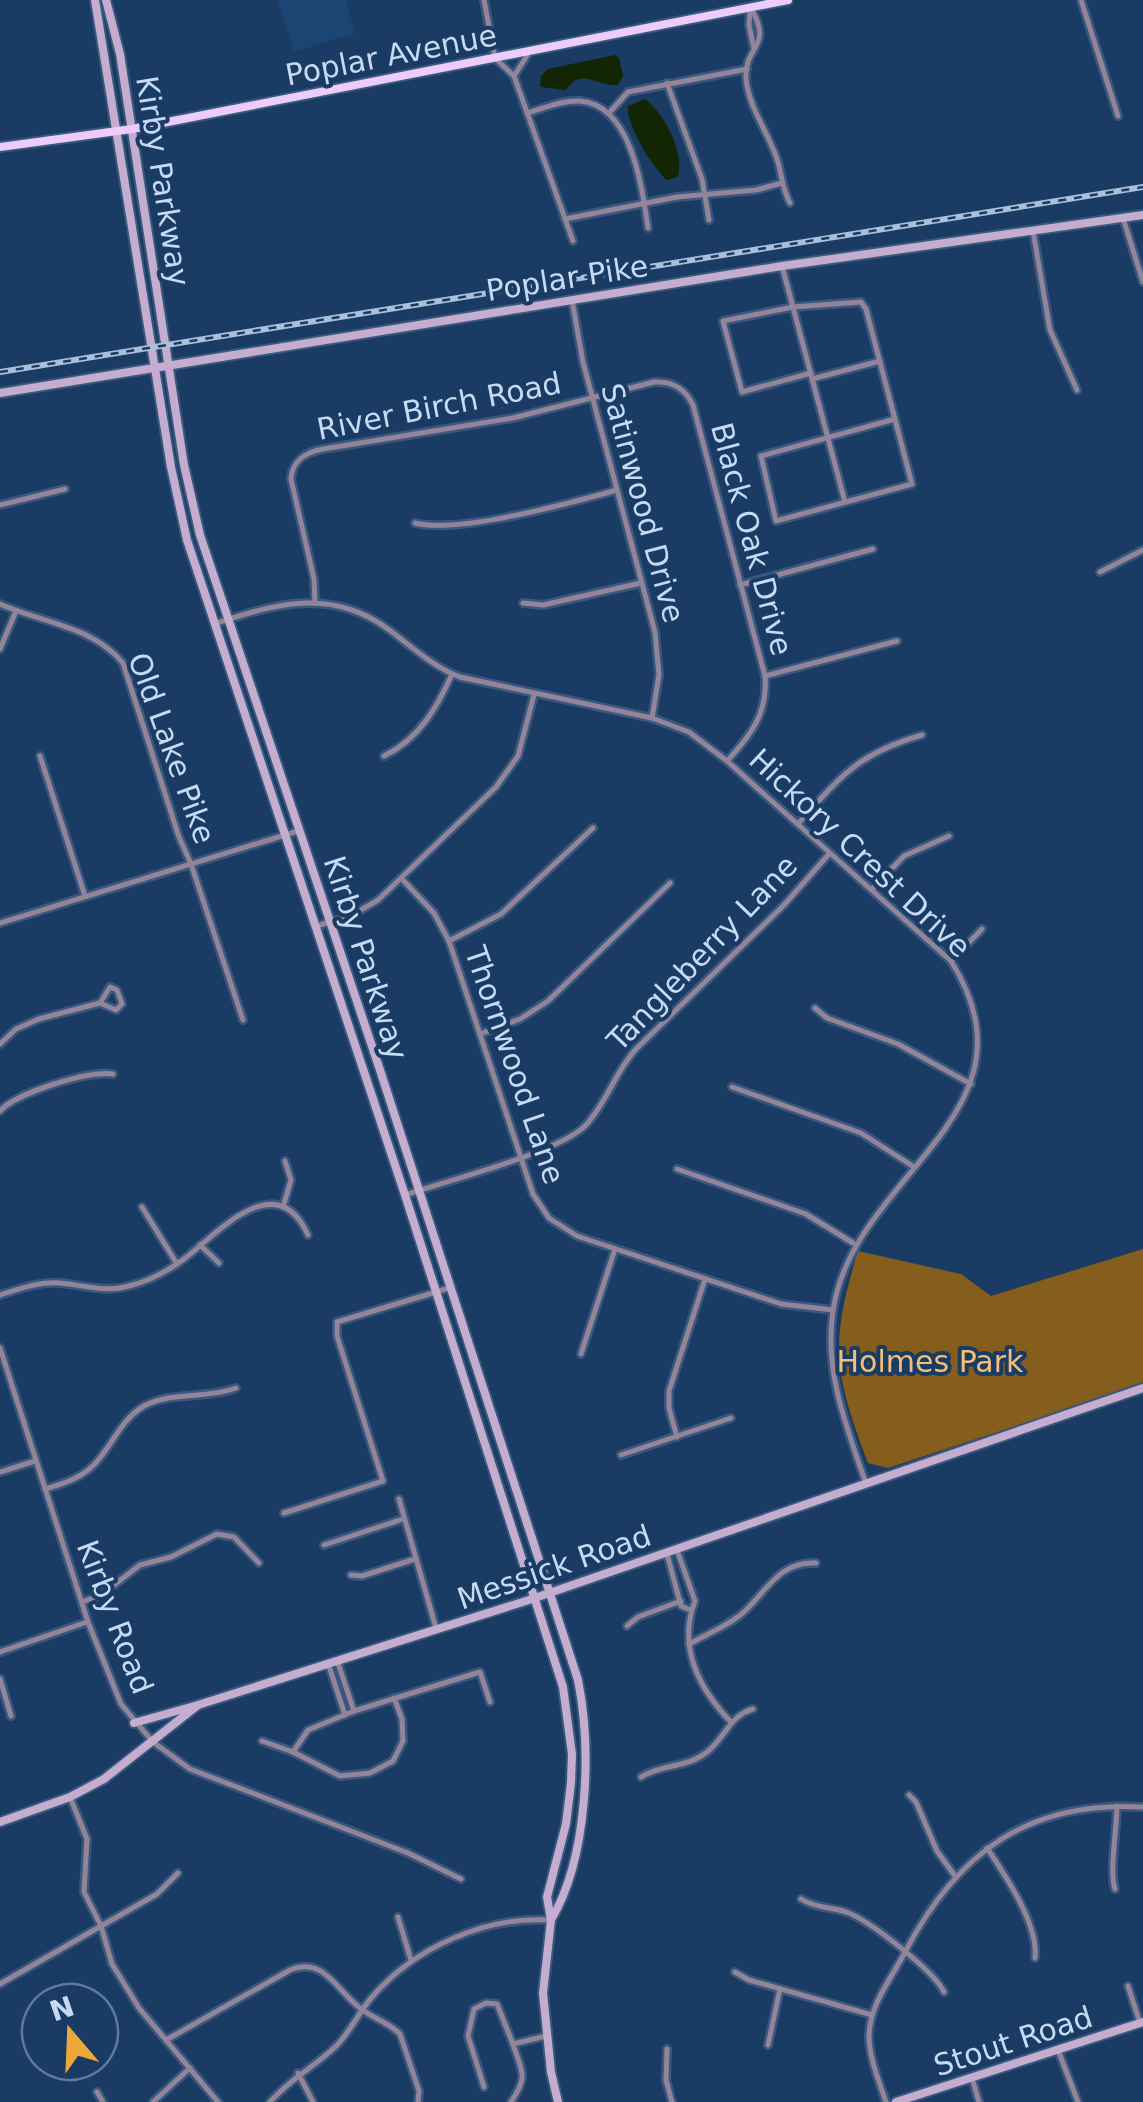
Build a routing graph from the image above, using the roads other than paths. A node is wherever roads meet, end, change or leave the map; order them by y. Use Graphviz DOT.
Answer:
graph roads {
  1 [pos="95,0"];
  2 [pos="106,0"];
  3 [pos="484,0"];
  4 [pos="788,0"];
  5 [pos="1081,0"];
  6 [pos="750,4"];
  7 [pos="530,51"];
  8 [pos="495,58"];
  9 [pos="747,69"];
  10 [pos="514,76"];
  11 [pos="666,83"];
  12 [pos="527,113"];
  13 [pos="609,113"];
  14 [pos="1118,116"];
  15 [pos="132,129"];
  16 [pos="117,131"];
  17 [pos="0,147"];
  18 [pos="782,183"];
  19 [pos="704,194"];
  20 [pos="790,203"];
  21 [pos="645,204"];
  22 [pos="1143,215"];
  23 [pos="1124,218"];
  24 [pos="566,219"];
  25 [pos="708,220"];
  26 [pos="648,228"];
  27 [pos="1033,231"];
  28 [pos="573,242"];
  29 [pos="782,266"];
  30 [pos="1143,282"];
  31 [pos="572,300"];
  32 [pos="793,307"];
  33 [pos="880,361"];
  34 [pos="169,366"];
  35 [pos="156,368"];
  36 [pos="812,376"];
  37 [pos="674,384"];
  38 [pos="1077,390"];
  39 [pos="0,393"];
  40 [pos="592,399"];
  41 [pos="895,418"];
  42 [pos="828,437"];
  43 [pos="66,489"];
  44 [pos="617,490"];
  45 [pos="845,502"];
  46 [pos="0,505"];
  47 [pos="415,523"];
  48 [pos="873,549"];
  49 [pos="1143,550"];
  50 [pos="1100,572"];
  51 [pos="641,583"];
  52 [pos="740,585"];
  53 [pos="315,603"];
  54 [pos="523,603"];
  55 [pos="0,604"];
  56 [pos="16,611"];
  57 [pos="229,619"];
  58 [pos="214,624"];
  59 [pos="897,641"];
  60 [pos="0,649"];
  61 [pos="452,674"];
  62 [pos="765,676"];
  63 [pos="534,695"];
  64 [pos="652,718"];
  65 [pos="922,735"];
  66 [pos="40,756"];
  67 [pos="384,756"];
  68 [pos="727,761"];
  69 [pos="798,824"];
  70 [pos="592,828"];
  71 [pos="300,831"];
  72 [pos="284,836"];
  73 [pos="949,836"];
  74 [pos="830,853"];
  75 [pos="190,864"];
  76 [pos="402,879"];
  77 [pos="670,884"];
  78 [pos="872,890"];
  79 [pos="86,896"];
  80 [pos="330,922"];
  81 [pos="0,923"];
  82 [pos="314,927"];
  83 [pos="982,929"];
  84 [pos="450,942"];
  85 [pos="951,961"];
  86 [pos="100,1003"];
  87 [pos="815,1008"];
  88 [pos="243,1020"];
  89 [pos="480,1034"];
  90 [pos="0,1044"];
  91 [pos="113,1074"];
  92 [pos="971,1084"];
  93 [pos="732,1087"];
  94 [pos="0,1111"];
  95 [pos="521,1157"];
  96 [pos="285,1161"];
  97 [pos="914,1168"];
  98 [pos="678,1169"];
  99 [pos="418,1190"];
  100 [pos="404,1195"];
  101 [pos="142,1207"];
  102 [pos="283,1208"];
  103 [pos="308,1235"];
  104 [pos="200,1244"];
  105 [pos="855,1244"];
  106 [pos="614,1249"];
  107 [pos="177,1264"];
  108 [pos="218,1264"];
  109 [pos="704,1279"];
  110 [pos="449,1288"];
  111 [pos="436,1292"];
  112 [pos="0,1295"];
  113 [pos="832,1310"];
  114 [pos="0,1348"];
  115 [pos="580,1354"];
  116 [pos="236,1388"];
  117 [pos="1143,1388"];
  118 [pos="731,1418"];
  119 [pos="676,1437"];
  120 [pos="621,1456"];
  121 [pos="36,1461"];
  122 [pos="0,1472"];
  123 [pos="865,1482"];
  124 [pos="45,1489"];
  125 [pos="399,1499"];
  126 [pos="284,1513"];
  127 [pos="403,1519"];
  128 [pos="324,1545"];
  129 [pos="676,1548"];
  130 [pos="666,1552"];
  131 [pos="415,1559"];
  132 [pos="259,1562"];
  133 [pos="816,1562"];
  134 [pos="351,1575"];
  135 [pos="550,1593"];
  136 [pos="535,1598"];
  137 [pos="680,1601"];
  138 [pos="82,1602"];
  139 [pos="688,1609"];
  140 [pos="88,1622"];
  141 [pos="627,1626"];
  142 [pos="438,1630"];
  143 [pos="689,1644"];
  144 [pos="0,1652"];
  145 [pos="333,1665"];
  146 [pos="0,1679"];
  147 [pos="394,1698"];
  148 [pos="490,1702"];
  149 [pos="198,1706"];
  150 [pos="753,1709"];
  151 [pos="354,1711"];
  152 [pos="345,1715"];
  153 [pos="11,1716"];
  154 [pos="731,1722"];
  155 [pos="134,1723"];
  156 [pos="262,1740"];
  157 [pos="153,1742"];
  158 [pos="293,1752"];
  159 [pos="641,1777"];
  160 [pos="909,1795"];
  161 [pos="70,1797"];
  162 [pos="1116,1806"];
  163 [pos="1143,1806"];
  164 [pos="0,1822"];
  165 [pos="987,1848"];
  166 [pos="178,1873"];
  167 [pos="955,1876"];
  168 [pos="462,1879"];
  169 [pos="1115,1889"];
  170 [pos="801,1899"];
  171 [pos="398,1917"];
  172 [pos="551,1920"];
  173 [pos="101,1926"];
  174 [pos="904,1952"];
  175 [pos="1035,1958"];
  176 [pos="411,1960"];
  177 [pos="734,1972"];
  178 [pos="0,1984"];
  179 [pos="1128,1986"];
  180 [pos="780,1989"];
  181 [pos="944,1992"];
  182 [pos="362,2010"];
  183 [pos="872,2015"];
  184 [pos="1141,2022"];
  185 [pos="546,2036"];
  186 [pos="166,2040"];
  187 [pos="513,2044"];
  188 [pos="768,2045"];
  189 [pos="668,2049"];
  190 [pos="1058,2050"];
  191 [pos="190,2068"];
  192 [pos="298,2074"];
  193 [pos="972,2078"];
  194 [pos="484,2087"];
  195 [pos="97,2092"];
  196 [pos="103,2102"];
  197 [pos="153,2102"];
  198 [pos="218,2102"];
  199 [pos="270,2102"];
  200 [pos="312,2102"];
  201 [pos="418,2102"];
  202 [pos="511,2102"];
  203 [pos="558,2102"];
  204 [pos="672,2102"];
  205 [pos="886,2102"];
  206 [pos="896,2102"];
  207 [pos="979,2102"];
  208 [pos="1078,2102"];
  1 -- 16 [label="main road, Kirby Parkway"];
  2 -- 15 [label="main road, Kirby Parkway"];
  3 -- 8 [label="street"];
  4 -- 6 [label="main road, Poplar Avenue"];
  5 -- 14 [label="street"];
  6 -- 7 [label="main road, Poplar Avenue"];
  6 -- 9 [label="street"];
  7 -- 8 [label="main road, Poplar Avenue"];
  7 -- 10 [label="street"];
  8 -- 10 [label="street"];
  8 -- 15 [label="main road, Poplar Avenue"];
  9 -- 11 [label="street"];
  9 -- 18 [label="street"];
  10 -- 12 [label="street"];
  11 -- 13 [label="street"];
  11 -- 19 [label="street"];
  12 -- 13 [label="street"];
  12 -- 24 [label="street"];
  13 -- 21 [label="street"];
  15 -- 16 [label="main road, Poplar Avenue"];
  15 -- 34 [label="main road, Kirby Parkway"];
  16 -- 17 [label="main road, Poplar Avenue"];
  16 -- 35 [label="main road, Kirby Parkway"];
  18 -- 19 [label="street"];
  18 -- 20 [label="street"];
  19 -- 21 [label="street"];
  19 -- 25 [label="street"];
  21 -- 24 [label="street"];
  21 -- 26 [label="street"];
  22 -- 23 [label="main road, Poplar Pike"];
  23 -- 27 [label="main road, Poplar Pike"];
  23 -- 30 [label="street"];
  24 -- 28 [label="street"];
  27 -- 29 [label="main road, Poplar Pike"];
  27 -- 38 [label="street"];
  29 -- 31 [label="main road, Poplar Pike"];
  29 -- 32 [label="street"];
  31 -- 34 [label="main road, Poplar Pike"];
  31 -- 40 [label="street, Satinwood Drive"];
  32 -- 33 [label="street"];
  32 -- 36 [label="street"];
  32 -- 36 [label="street"];
  33 -- 36 [label="street"];
  33 -- 41 [label="street"];
  34 -- 35 [label="main road, Poplar Pike"];
  34 -- 57 [label="main road, Kirby Parkway"];
  35 -- 39 [label="main road, Poplar Pike"];
  35 -- 58 [label="main road, Kirby Parkway"];
  36 -- 42 [label="street"];
  37 -- 40 [label="street, River Birch Road"];
  37 -- 52 [label="street, Black Oak Drive"];
  40 -- 44 [label="street, Satinwood Drive"];
  40 -- 53 [label="street, River Birch Road"];
  41 -- 42 [label="street"];
  41 -- 45 [label="street"];
  42 -- 45 [label="street"];
  42 -- 45 [label="street"];
  43 -- 46 [label="street"];
  44 -- 47 [label="street"];
  44 -- 51 [label="street, Satinwood Drive"];
  48 -- 52 [label="street"];
  49 -- 50 [label="street"];
  51 -- 54 [label="street"];
  51 -- 64 [label="street, Satinwood Drive"];
  52 -- 62 [label="street, Black Oak Drive"];
  53 -- 57 [label="street, Hickory Crest Drive"];
  53 -- 61 [label="street, Hickory Crest Drive"];
  55 -- 56 [label="street, Old Lake Pike"];
  56 -- 60 [label="street"];
  56 -- 75 [label="street, Old Lake Pike"];
  57 -- 58 [label="street, Hickory Crest Drive"];
  57 -- 71 [label="main road, Kirby Parkway"];
  58 -- 72 [label="main road, Kirby Parkway"];
  59 -- 62 [label="street"];
  61 -- 63 [label="street, Hickory Crest Drive"];
  61 -- 67 [label="street"];
  62 -- 68 [label="street, Black Oak Drive"];
  63 -- 64 [label="street, Hickory Crest Drive"];
  63 -- 76 [label="street"];
  64 -- 68 [label="street, Hickory Crest Drive"];
  65 -- 69 [label="street"];
  66 -- 79 [label="street"];
  68 -- 69 [label="street, Hickory Crest Drive"];
  69 -- 74 [label="street, Hickory Crest Drive"];
  70 -- 84 [label="street"];
  71 -- 72 [label="street"];
  71 -- 80 [label="main road, Kirby Parkway"];
  72 -- 75 [label="street"];
  72 -- 82 [label="main road, Kirby Parkway"];
  73 -- 78 [label="street"];
  74 -- 78 [label="street, Hickory Crest Drive"];
  74 -- 95 [label="street, Tangleberry Lane"];
  75 -- 79 [label="street"];
  75 -- 88 [label="street, Old Lake Pike"];
  76 -- 80 [label="street"];
  76 -- 84 [label="street, Thornwood Lane"];
  77 -- 89 [label="street"];
  78 -- 85 [label="street, Hickory Crest Drive"];
  79 -- 81 [label="street"];
  80 -- 82 [label="street"];
  80 -- 99 [label="main road, Kirby Parkway"];
  82 -- 100 [label="main road, Kirby Parkway"];
  83 -- 85 [label="street"];
  84 -- 89 [label="street, Thornwood Lane"];
  85 -- 92 [label="street, Hickory Crest Drive"];
  86 -- 86 [label="street"];
  86 -- 90 [label="street"];
  87 -- 92 [label="street"];
  89 -- 95 [label="street, Thornwood Lane"];
  91 -- 94 [label="street"];
  92 -- 97 [label="street, Hickory Crest Drive"];
  93 -- 97 [label="street"];
  95 -- 99 [label="street, Tangleberry Lane"];
  95 -- 106 [label="street, Thornwood Lane"];
  96 -- 102 [label="street"];
  97 -- 105 [label="street, Hickory Crest Drive"];
  98 -- 105 [label="street"];
  99 -- 100 [label="street, Tangleberry Lane"];
  99 -- 110 [label="main road, Kirby Parkway"];
  100 -- 111 [label="main road, Kirby Parkway"];
  101 -- 107 [label="street"];
  102 -- 103 [label="street"];
  102 -- 104 [label="street"];
  104 -- 107 [label="street"];
  104 -- 108 [label="street"];
  105 -- 113 [label="street, Hickory Crest Drive"];
  106 -- 109 [label="street, Thornwood Lane"];
  106 -- 115 [label="street"];
  107 -- 112 [label="street"];
  109 -- 113 [label="street, Thornwood Lane"];
  109 -- 119 [label="street"];
  110 -- 111 [label="street"];
  110 -- 135 [label="main road, Kirby Parkway"];
  111 -- 126 [label="street"];
  111 -- 136 [label="main road, Kirby Parkway"];
  113 -- 123 [label="street, Hickory Crest Drive"];
  114 -- 121 [label="street, Kirby Road"];
  116 -- 124 [label="street"];
  117 -- 123 [label="main road, Messick Road"];
  118 -- 119 [label="street"];
  119 -- 120 [label="street"];
  121 -- 122 [label="street"];
  121 -- 124 [label="street, Kirby Road"];
  123 -- 129 [label="main road, Messick Road"];
  124 -- 138 [label="street, Kirby Road"];
  125 -- 127 [label="street"];
  127 -- 128 [label="street"];
  127 -- 131 [label="street"];
  129 -- 130 [label="main road, Messick Road"];
  129 -- 139 [label="street"];
  130 -- 135 [label="main road, Messick Road"];
  130 -- 137 [label="street"];
  131 -- 134 [label="street"];
  131 -- 142 [label="street"];
  132 -- 138 [label="street"];
  133 -- 143 [label="street"];
  135 -- 136 [label="main road, Messick Road"];
  135 -- 172 [label="main road, Kirby Parkway"];
  136 -- 142 [label="main road, Messick Road"];
  136 -- 172 [label="main road, Kirby Parkway"];
  137 -- 139 [label="street"];
  137 -- 141 [label="street"];
  138 -- 140 [label="street, Kirby Road"];
  139 -- 143 [label="street"];
  140 -- 144 [label="street"];
  140 -- 155 [label="street, Kirby Road"];
  142 -- 145 [label="main road, Messick Road"];
  143 -- 154 [label="street"];
  145 -- 149 [label="main road, Messick Road"];
  145 -- 151 [label="street"];
  145 -- 152 [label="street"];
  146 -- 153 [label="street"];
  147 -- 148 [label="street"];
  147 -- 151 [label="street"];
  147 -- 158 [label="street"];
  149 -- 155 [label="main road"];
  149 -- 157 [label="main road, Messick Road"];
  150 -- 154 [label="street"];
  151 -- 152 [label="street"];
  152 -- 158 [label="street"];
  154 -- 159 [label="street"];
  155 -- 157 [label="street, Kirby Road"];
  156 -- 158 [label="street"];
  157 -- 161 [label="main road, Messick Road"];
  157 -- 168 [label="street, Kirby Road"];
  160 -- 167 [label="street"];
  161 -- 164 [label="main road, Messick Road"];
  161 -- 173 [label="street"];
  162 -- 163 [label="street"];
  162 -- 165 [label="street"];
  162 -- 169 [label="street"];
  165 -- 167 [label="street"];
  165 -- 175 [label="street"];
  166 -- 173 [label="street"];
  167 -- 174 [label="street"];
  170 -- 174 [label="street"];
  171 -- 176 [label="street"];
  172 -- 176 [label="street"];
  172 -- 185 [label="main road, Kirby Parkway"];
  173 -- 178 [label="street"];
  173 -- 186 [label="street"];
  174 -- 181 [label="street"];
  174 -- 183 [label="street"];
  176 -- 182 [label="street"];
  177 -- 180 [label="street"];
  179 -- 184 [label="street"];
  180 -- 183 [label="street"];
  180 -- 188 [label="street"];
  182 -- 186 [label="street"];
  182 -- 192 [label="street"];
  182 -- 201 [label="street"];
  183 -- 205 [label="street"];
  184 -- 190 [label="main road, Stout Road"];
  185 -- 187 [label="street"];
  185 -- 203 [label="main road, Kirby Parkway"];
  186 -- 191 [label="street"];
  187 -- 194 [label="street"];
  187 -- 202 [label="street"];
  189 -- 204 [label="street"];
  190 -- 193 [label="main road, Stout Road"];
  190 -- 208 [label="street"];
  191 -- 197 [label="street"];
  191 -- 198 [label="street"];
  192 -- 199 [label="street"];
  192 -- 200 [label="street"];
  193 -- 206 [label="main road, Stout Road"];
  193 -- 207 [label="street"];
  195 -- 196 [label="street"];
}
